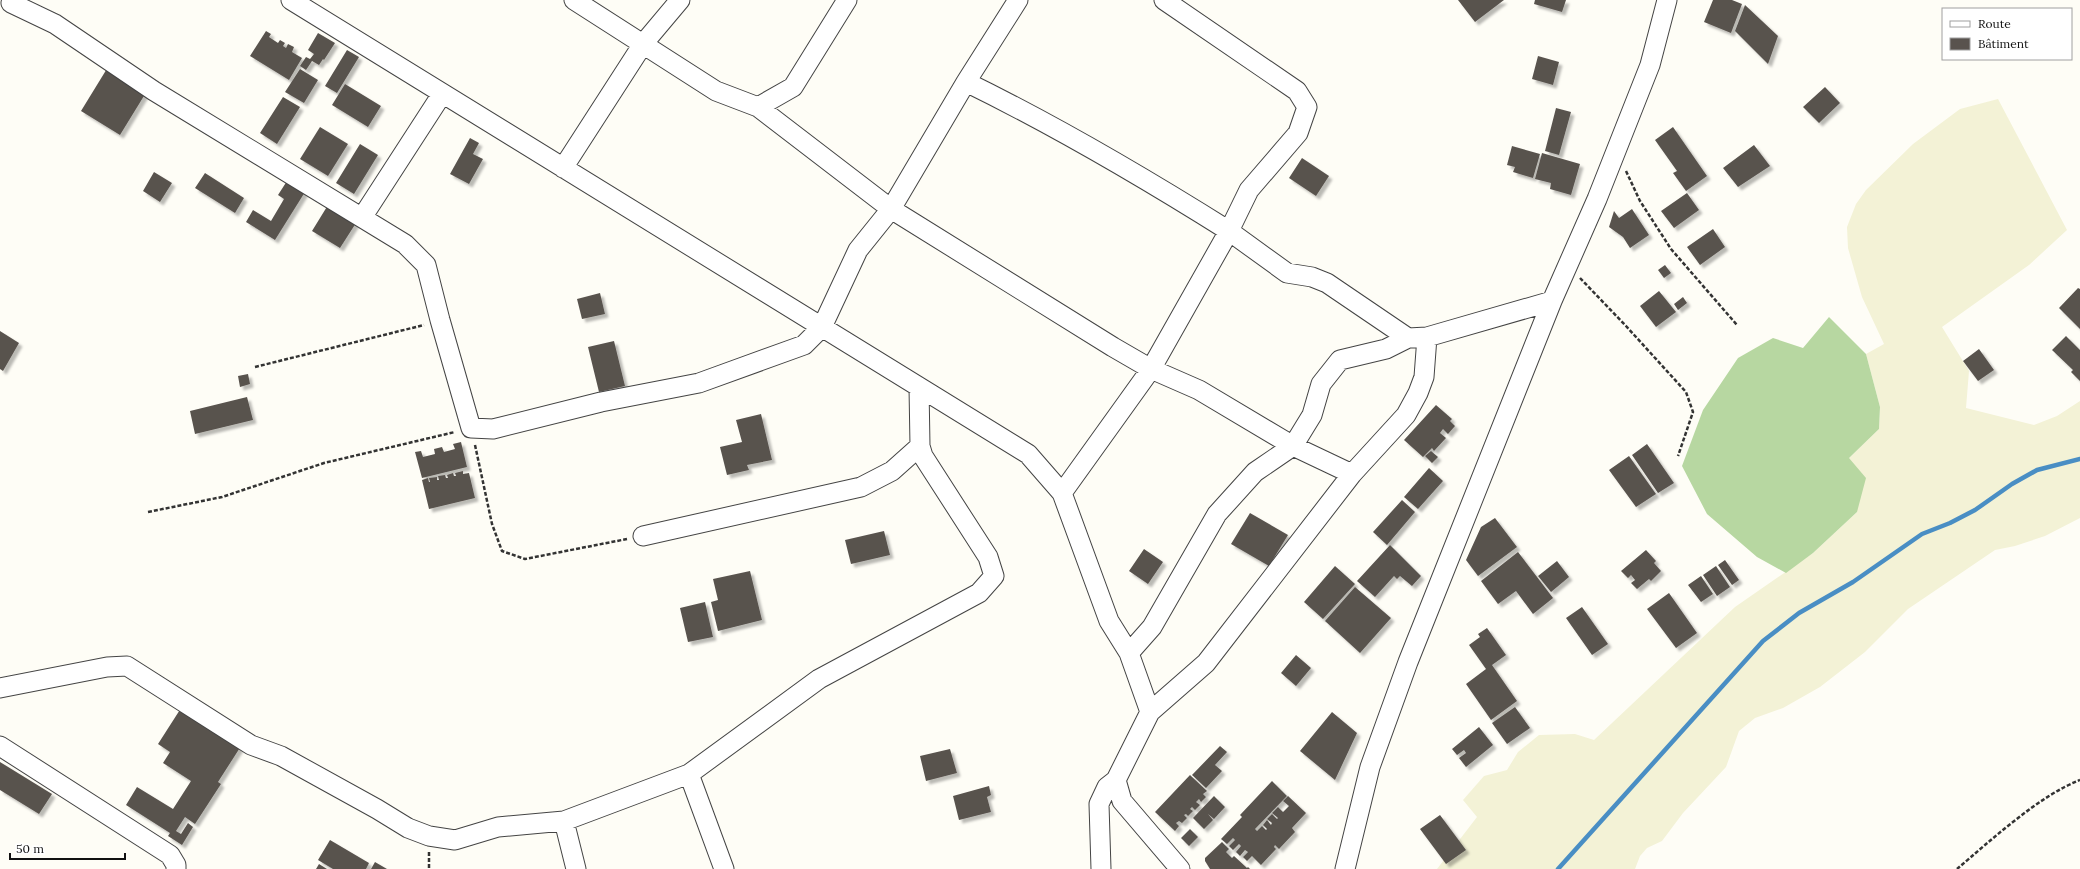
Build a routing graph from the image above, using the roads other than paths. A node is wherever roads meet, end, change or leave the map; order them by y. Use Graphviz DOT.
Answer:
graph roads {
  1 [pos="291,0"];
  2 [pos="574,0"];
  3 [pos="680,0"];
  4 [pos="847,0"];
  5 [pos="1018,0"];
  6 [pos="1164,0"];
  7 [pos="1667,0"];
  8 [pos="8,3"];
  9 [pos="643,44"];
  10 [pos="966,82"];
  11 [pos="442,94"];
  12 [pos="758,107"];
  13 [pos="563,168"];
  14 [pos="891,209"];
  15 [pos="362,216"];
  16 [pos="1229,231"];
  17 [pos="1552,301"];
  18 [pos="822,327"];
  19 [pos="1427,337"];
  20 [pos="1408,338"];
  21 [pos="1151,369"];
  22 [pos="919,387"];
  23 [pos="920,446"];
  24 [pos="1293,446"];
  25 [pos="1352,474"];
  26 [pos="1062,494"];
  27 [pos="643,536"];
  28 [pos="1129,653"];
  29 [pos="0,688"];
  30 [pos="1150,712"];
  31 [pos="0,746"];
  32 [pos="689,774"];
  33 [pos="1116,780"];
  34 [pos="564,821"];
  35 [pos="176,869"];
  36 [pos="576,869"];
  37 [pos="724,869"];
  38 [pos="1101,869"];
  39 [pos="1180,869"];
  40 [pos="1345,869"];
  1 -- 11 [label="street"];
  2 -- 9 [label="street"];
  3 -- 9 [label="street"];
  4 -- 12 [label="street"];
  5 -- 10 [label="street"];
  6 -- 16 [label="street"];
  7 -- 17 [label="street"];
  8 -- 15 [label="street"];
  9 -- 12 [label="street"];
  9 -- 13 [label="street"];
  10 -- 14 [label="street"];
  10 -- 16 [label="street"];
  11 -- 13 [label="street"];
  11 -- 15 [label="street"];
  12 -- 14 [label="street"];
  13 -- 18 [label="street"];
  14 -- 18 [label="street"];
  14 -- 21 [label="street"];
  15 -- 18 [label="street"];
  16 -- 20 [label="street"];
  16 -- 21 [label="street"];
  17 -- 19 [label="street"];
  17 -- 40 [label="street"];
  18 -- 22 [label="street"];
  19 -- 20 [label="street"];
  19 -- 25 [label="street"];
  20 -- 24 [label="street"];
  21 -- 24 [label="street"];
  21 -- 26 [label="street"];
  22 -- 23 [label="street"];
  22 -- 26 [label="street"];
  23 -- 27 [label="street"];
  23 -- 32 [label="street"];
  24 -- 25 [label="street"];
  24 -- 28 [label="street"];
  25 -- 30 [label="street"];
  26 -- 28 [label="street"];
  28 -- 30 [label="street"];
  29 -- 34 [label="street"];
  30 -- 33 [label="street"];
  31 -- 35 [label="street"];
  32 -- 34 [label="street"];
  32 -- 37 [label="street"];
  33 -- 38 [label="street"];
  33 -- 39 [label="street"];
  34 -- 36 [label="street"];
}
